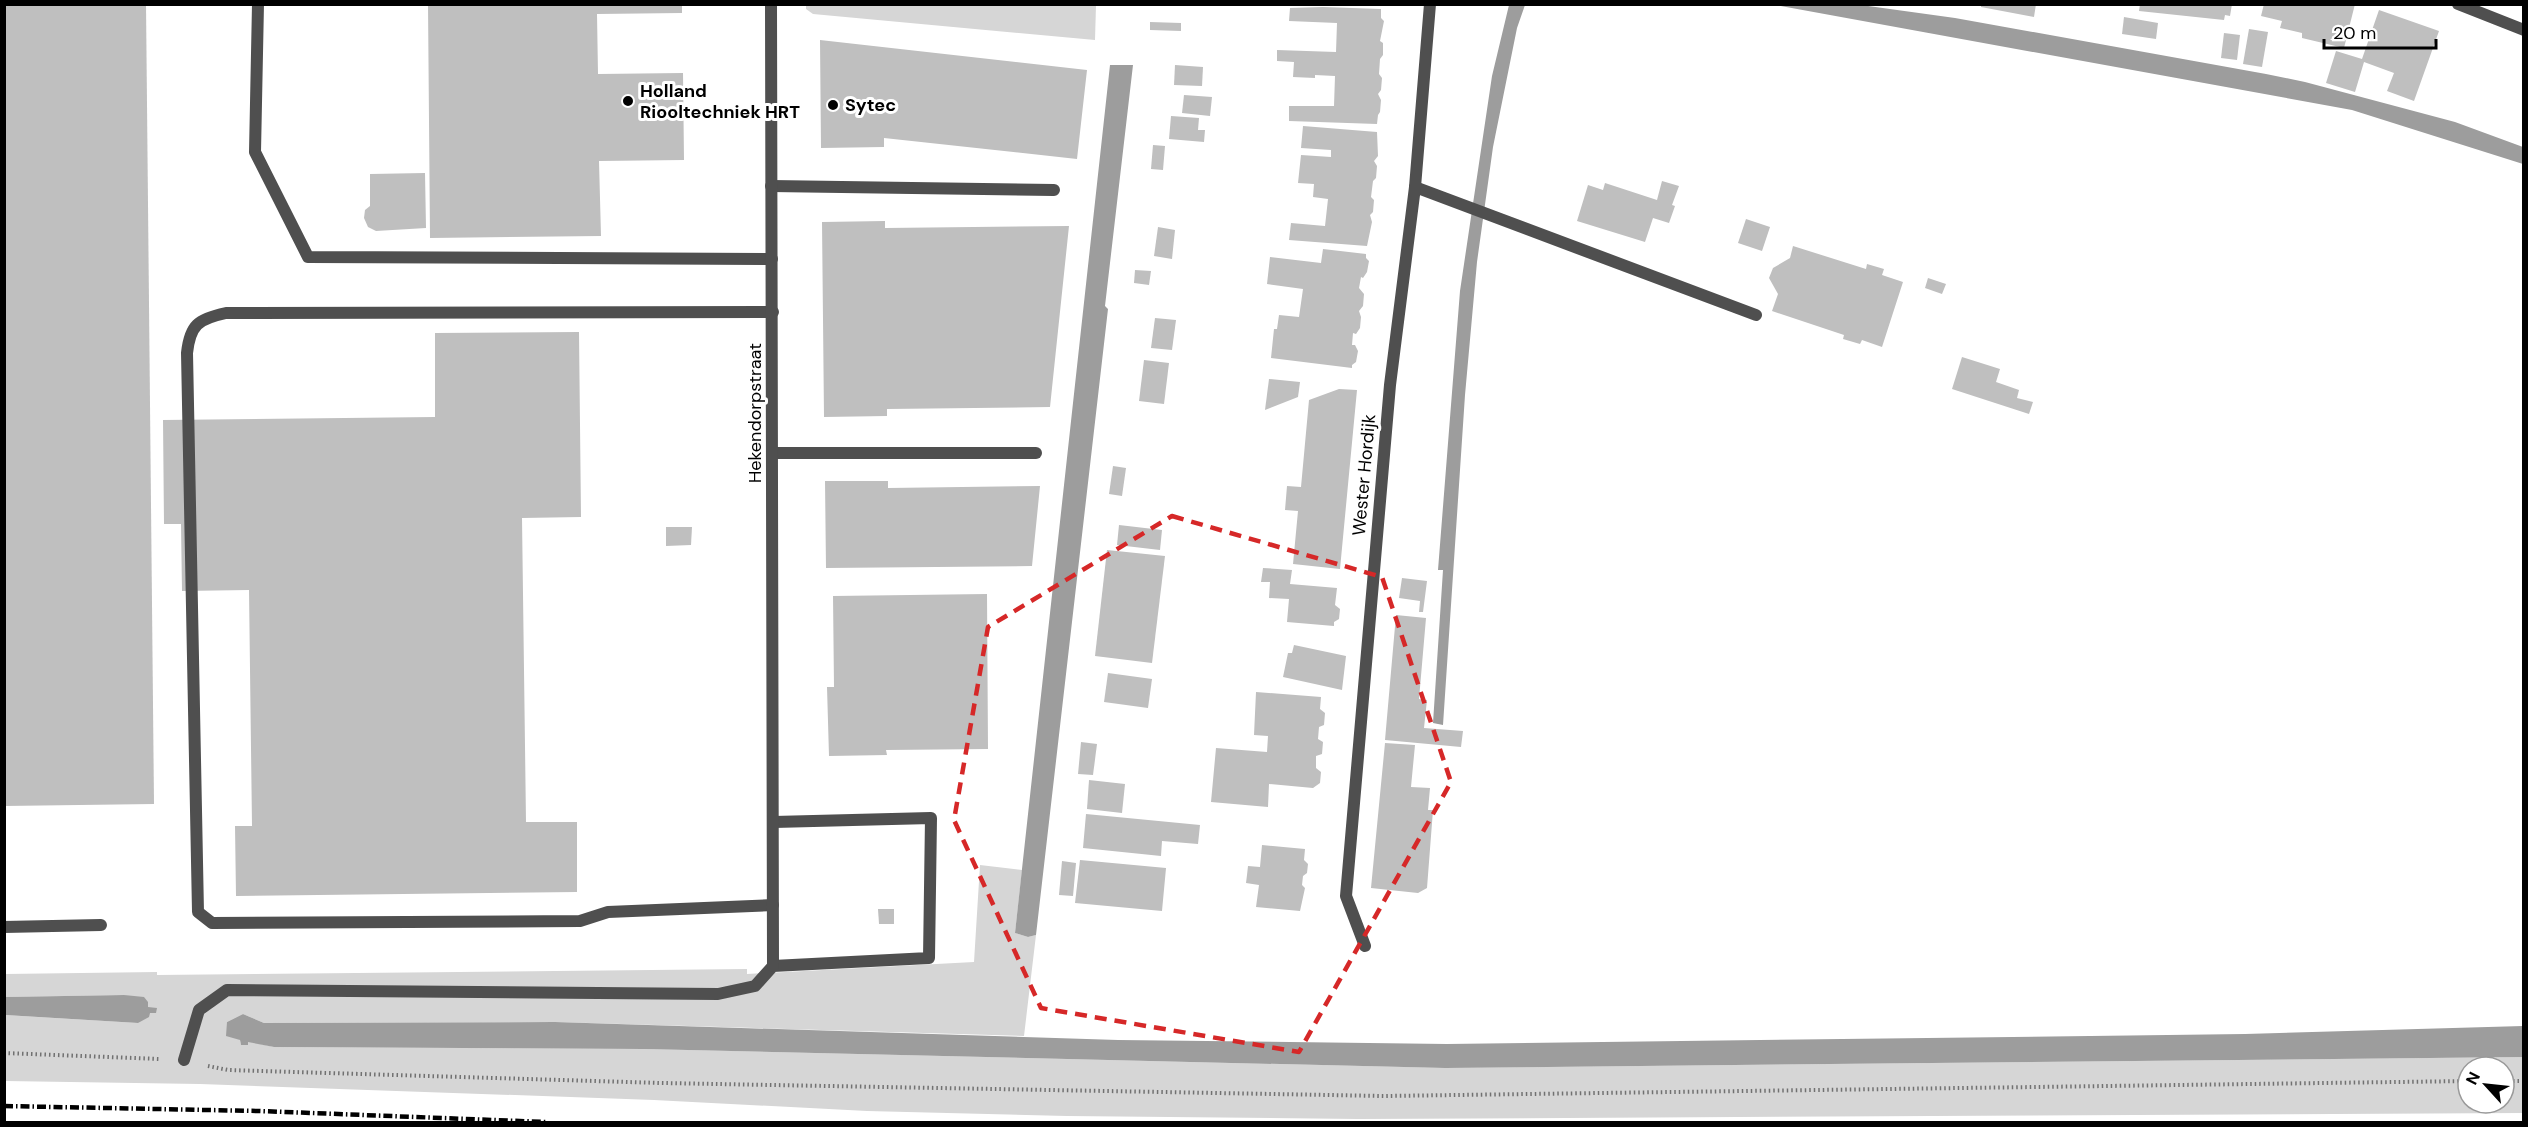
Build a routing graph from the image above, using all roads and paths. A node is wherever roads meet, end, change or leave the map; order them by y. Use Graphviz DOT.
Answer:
graph roads {
  1 [pos="258,4"];
  2 [pos="771,4"];
  3 [pos="1430,4"];
  4 [pos="2458,4"];
  5 [pos="2523,30"];
  6 [pos="771,186"];
  7 [pos="1415,187"];
  8 [pos="1054,190"];
  9 [pos="772,259"];
  10 [pos="773,312"];
  11 [pos="1756,315"];
  12 [pos="773,453"];
  13 [pos="1036,453"];
  14 [pos="774,822"];
  15 [pos="773,905"];
  16 [pos="101,925"];
  17 [pos="4,927"];
  18 [pos="1365,946"];
  19 [pos="773,966"];
  20 [pos="4,1053"];
  21 [pos="184,1060"];
  22 [pos="2456,1082"];
  1 -- 9 [label="street"];
  2 -- 6 [label="street, Hekendorpstraat"];
  3 -- 7 [label="street, Wester Hordijk"];
  4 -- 5 [label="street"];
  6 -- 8 [label="street"];
  6 -- 9 [label="street, Hekendorpstraat"];
  7 -- 11 [label="street"];
  7 -- 18 [label="street, Wester Hordijk"];
  9 -- 10 [label="street, Hekendorpstraat"];
  10 -- 12 [label="street, Hekendorpstraat"];
  10 -- 15 [label="street"];
  12 -- 13 [label="street"];
  12 -- 14 [label="street, Hekendorpstraat"];
  14 -- 15 [label="street, Hekendorpstraat"];
  14 -- 19 [label="street"];
  15 -- 19 [label="street, Hekendorpstraat"];
  16 -- 17 [label="street"];
  19 -- 21 [label="street"];
  20 -- 21 [label="path"];
  21 -- 22 [label="path"];
}
